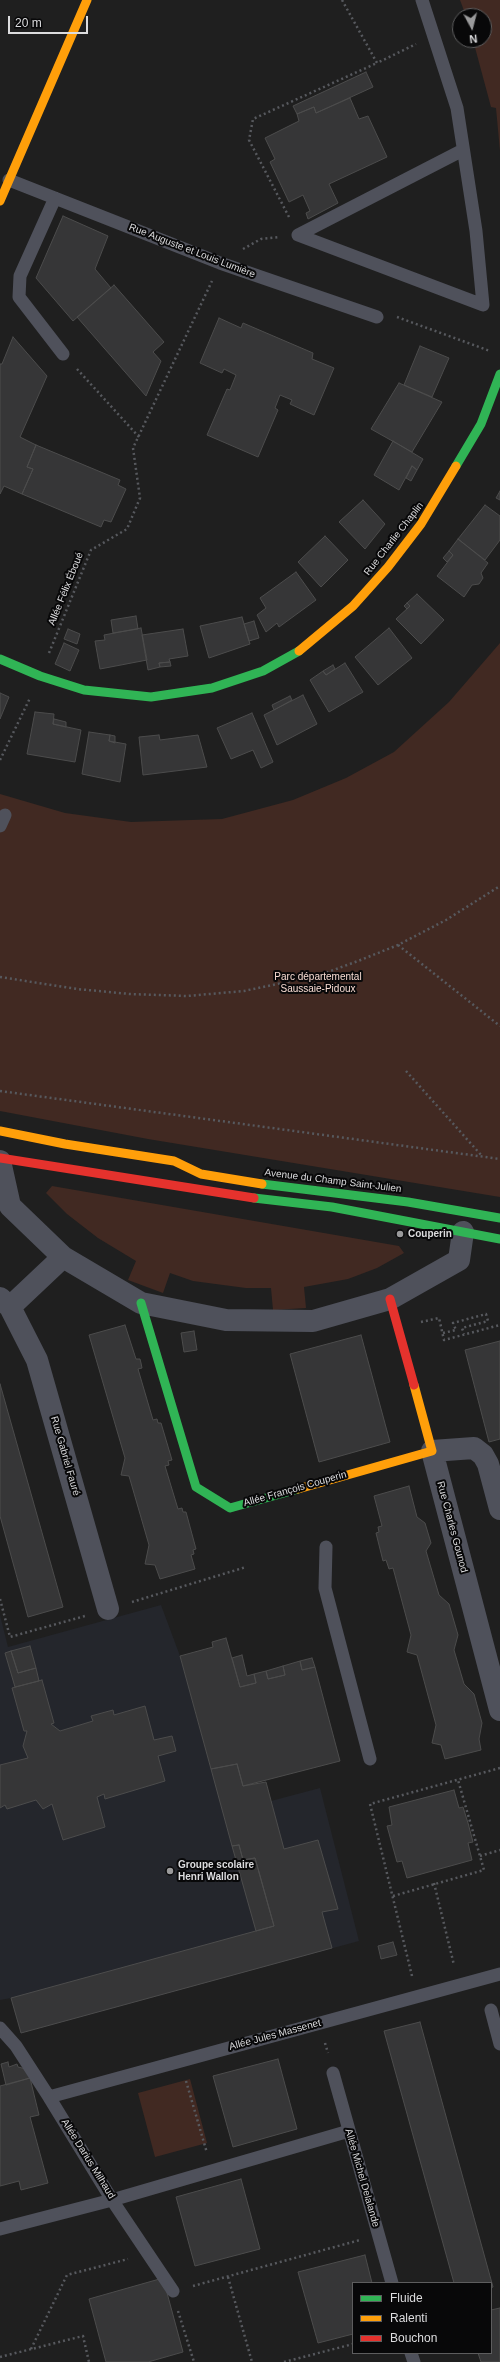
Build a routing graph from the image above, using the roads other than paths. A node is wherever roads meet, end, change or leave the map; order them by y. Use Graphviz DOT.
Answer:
graph roads {
  1 [pos="87,0"];
  2 [pos="422,0"];
  3 [pos="463,150"];
  4 [pos="9,180"];
  5 [pos="55,198"];
  6 [pos="0,201"];
  7 [pos="377,318"];
  8 [pos="63,354"];
  9 [pos="500,374"];
  10 [pos="0,659"];
  11 [pos="0,1131"];
  12 [pos="27,1137"];
  13 [pos="9,1152"];
  14 [pos="0,1157"];
  15 [pos="408,1202"];
  16 [pos="500,1218"];
  17 [pos="463,1232"];
  18 [pos="500,1239"];
  19 [pos="63,1257"];
  20 [pos="390,1299"];
  21 [pos="5,1302"];
  22 [pos="141,1303"];
  23 [pos="432,1451"];
  24 [pos="500,1509"];
  25 [pos="326,1547"];
  26 [pos="108,1609"];
  27 [pos="500,1710"];
  28 [pos="370,1759"];
  29 [pos="500,1974"];
  30 [pos="491,2010"];
  31 [pos="0,2028"];
  32 [pos="500,2044"];
  33 [pos="333,2073"];
  34 [pos="49,2096"];
  35 [pos="349,2131"];
  36 [pos="112,2200"];
  37 [pos="0,2229"];
  38 [pos="392,2282"];
  39 [pos="173,2292"];
  1 -- 4 [label="street"];
  2 -- 3 [label="lane"];
  3 -- 3 [label="lane"];
  4 -- 5 [label="lane, Rue Auguste et Louis Lumière"];
  4 -- 6 [label="street"];
  5 -- 7 [label="lane, Rue Auguste et Louis Lumière"];
  5 -- 8 [label="lane"];
  9 -- 10 [label="street, Rue Charlie Chaplin"];
  11 -- 12 [label="street, Avenue du Champ Saint-Julien"];
  12 -- 13 [label="street"];
  12 -- 15 [label="street, Avenue du Champ Saint-Julien"];
  13 -- 14 [label="street"];
  13 -- 19 [label="street"];
  14 -- 17 [label="street"];
  15 -- 16 [label="street, Avenue du Champ Saint-Julien"];
  15 -- 17 [label="street"];
  17 -- 18 [label="street"];
  17 -- 20 [label="street"];
  19 -- 21 [label="street, Rue Gabriel Fauré"];
  19 -- 22 [label="street"];
  20 -- 22 [label="street"];
  20 -- 23 [label="street"];
  21 -- 26 [label="street, Rue Gabriel Fauré"];
  22 -- 23 [label="street, Allée François Couperin"];
  23 -- 24 [label="street"];
  23 -- 27 [label="street, Rue Charles Gounod"];
  25 -- 28 [label="lane"];
  29 -- 34 [label="lane, Allée Jules Massenet"];
  30 -- 32 [label="lane"];
  31 -- 34 [label="lane, Allée Darius Milhaud"];
  33 -- 35 [label="lane, Allée Michel Delalande"];
  34 -- 36 [label="lane, Allée Darius Milhaud"];
  35 -- 36 [label="lane"];
  35 -- 38 [label="lane, Allée Michel Delalande"];
  36 -- 37 [label="lane"];
  36 -- 39 [label="lane, Allée Darius Milhaud"];
}
